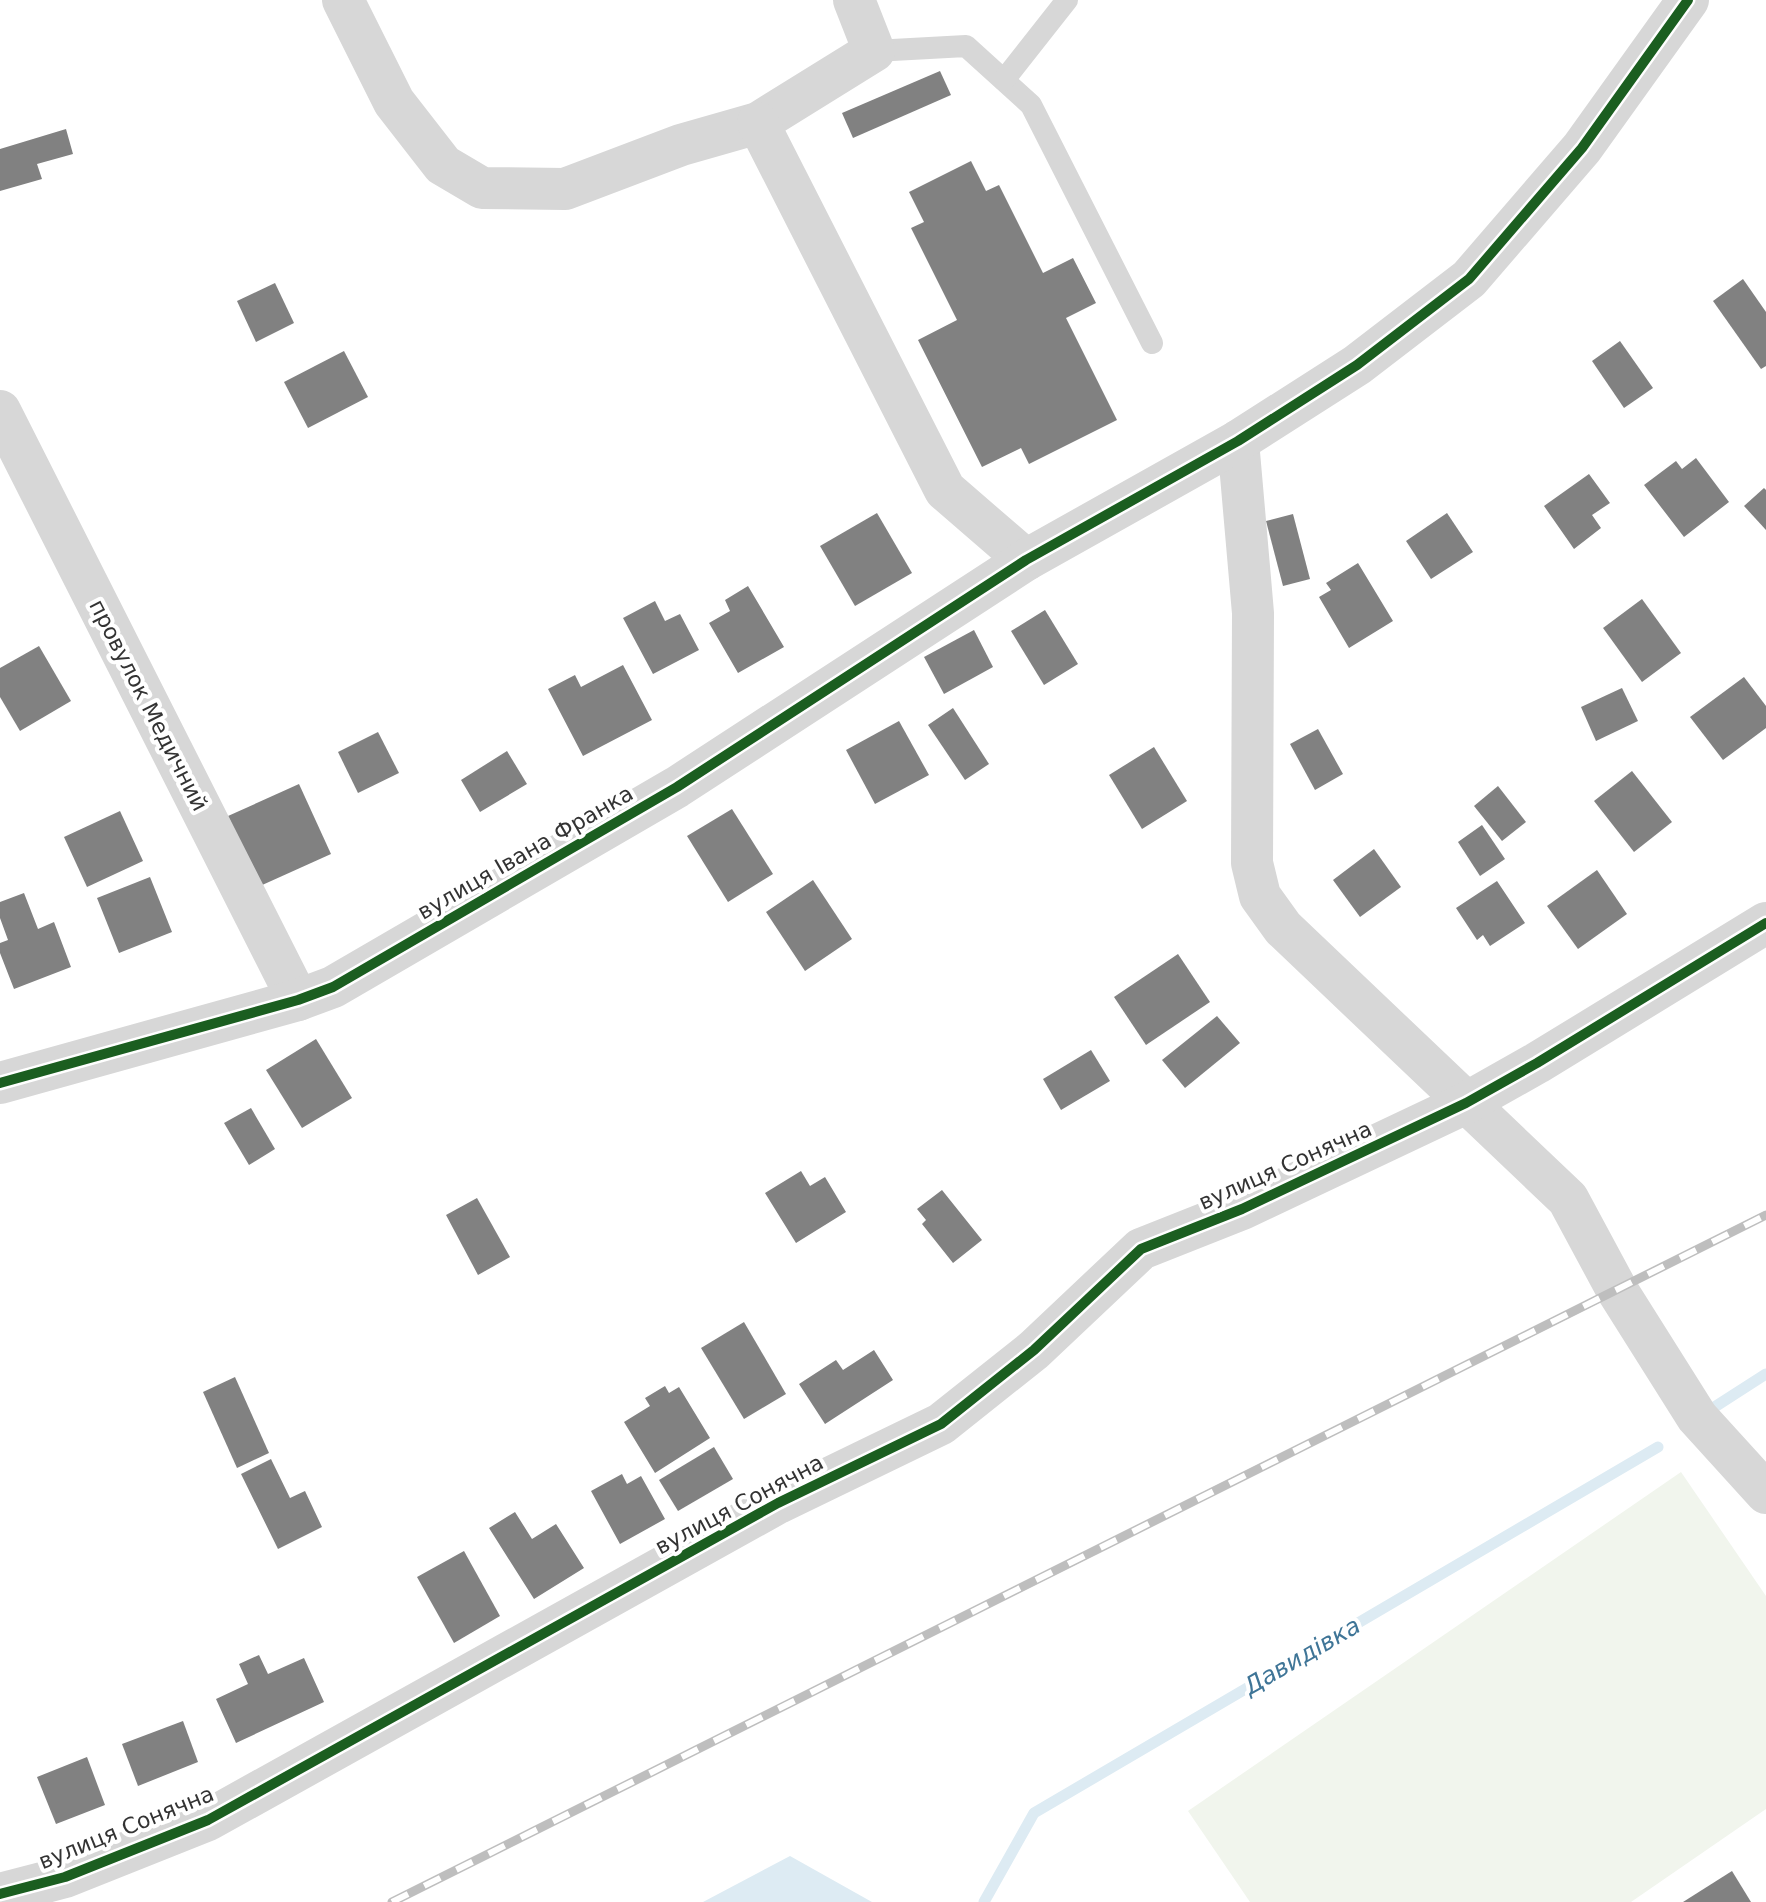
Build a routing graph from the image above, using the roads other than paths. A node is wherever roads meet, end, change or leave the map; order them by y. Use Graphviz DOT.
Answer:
graph roads {
  1 [pos="343,0"];
  2 [pos="854,0"];
  3 [pos="1067,0"];
  4 [pos="1688,0"];
  5 [pos="874,51"];
  6 [pos="1004,80"];
  7 [pos="758,123"];
  8 [pos="1152,343"];
  9 [pos="0,411"];
  10 [pos="1238,441"];
  11 [pos="1026,560"];
  12 [pos="1766,923"];
  13 [pos="298,1000"];
  14 [pos="0,1083"];
  15 [pos="1466,1103"];
  16 [pos="1766,1493"];
  17 [pos="0,1894"];
  1 -- 7 [label="street"];
  2 -- 5 [label="street"];
  3 -- 6 [label="lane"];
  4 -- 10 [label="street, вулиця Івана Франка"];
  5 -- 6 [label="lane"];
  5 -- 7 [label="street"];
  6 -- 8 [label="lane"];
  7 -- 11 [label="street"];
  9 -- 13 [label="street, провулок Медичний"];
  10 -- 11 [label="street, вулиця Івана Франка"];
  10 -- 15 [label="street"];
  11 -- 13 [label="street, вулиця Івана Франка"];
  12 -- 15 [label="street, вулиця Сонячна"];
  13 -- 14 [label="street, вулиця Івана Франка"];
  15 -- 16 [label="street"];
  15 -- 17 [label="street, вулиця Сонячна"];
}
